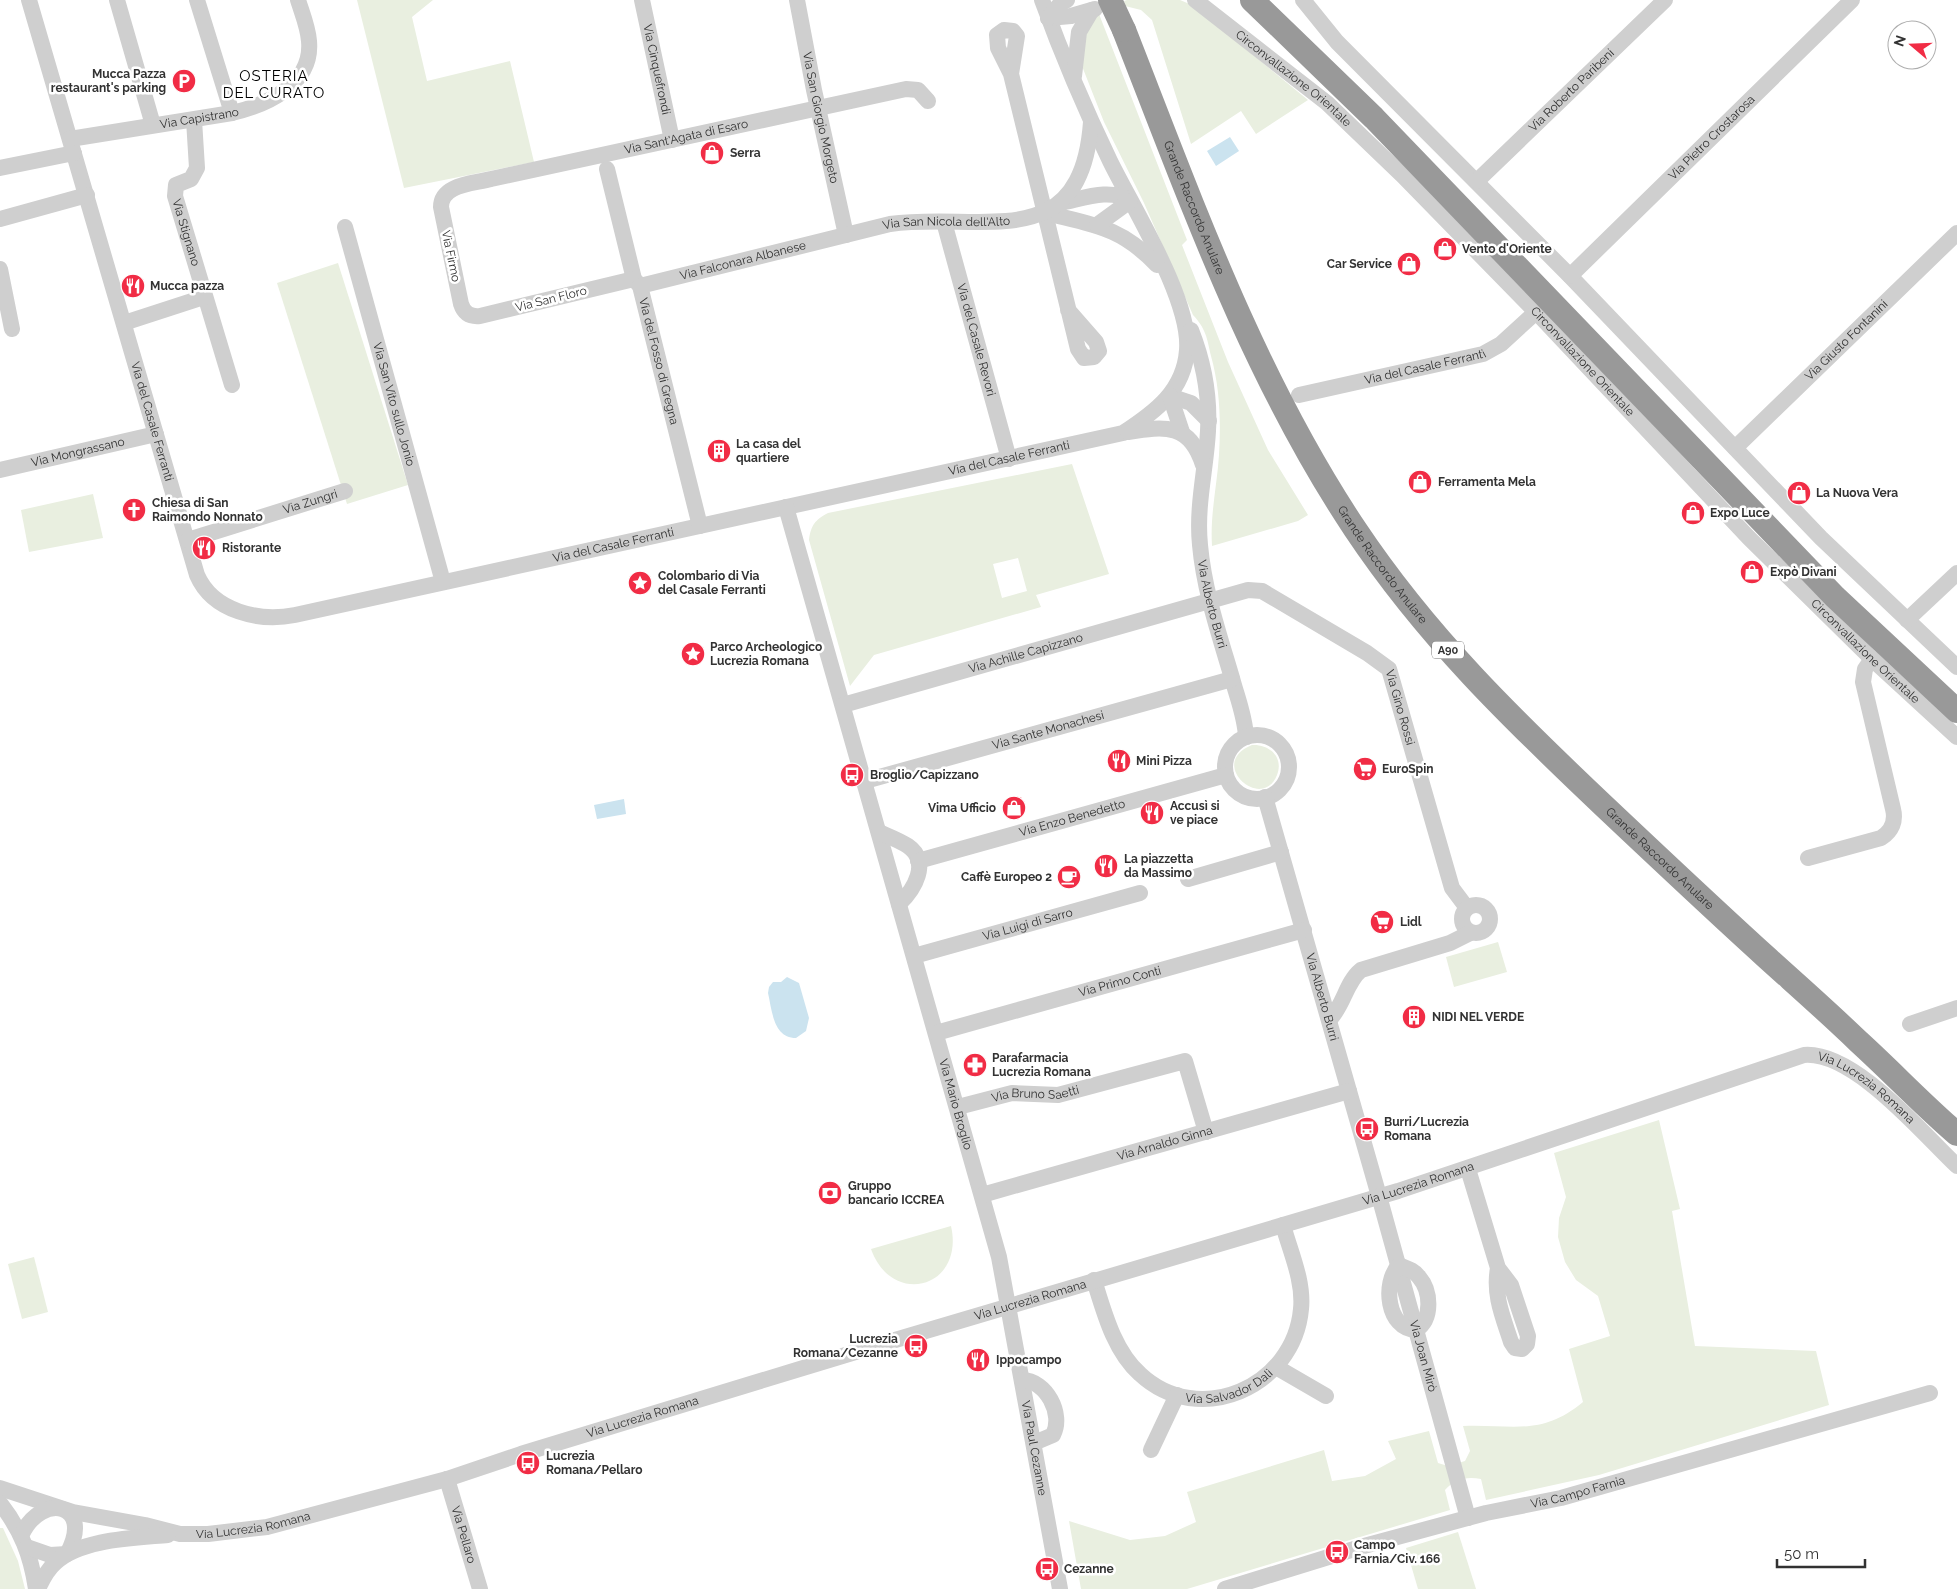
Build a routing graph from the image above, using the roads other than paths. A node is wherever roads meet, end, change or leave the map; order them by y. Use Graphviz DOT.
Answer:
graph roads {
  1 [pos="29,0"];
  2 [pos="117,0"];
  3 [pos="197,0"];
  4 [pos="298,0"];
  5 [pos="642,0"];
  6 [pos="797,0"];
  7 [pos="1042,0"];
  8 [pos="1067,0"];
  9 [pos="1195,0"];
  10 [pos="1252,0"];
  11 [pos="1272,0"];
  12 [pos="1302,0"];
  13 [pos="1666,0"];
  14 [pos="1852,0"];
  15 [pos="1105,3"];
  16 [pos="1048,18"];
  17 [pos="1011,74"];
  18 [pos="1074,81"];
  19 [pos="928,101"];
  20 [pos="817,108"];
  21 [pos="232,113"];
  22 [pos="194,120"];
  23 [pos="1091,120"];
  24 [pos="153,125"];
  25 [pos="672,140"];
  26 [pos="72,146"];
  27 [pos="0,168"];
  28 [pos="607,169"];
  29 [pos="1477,181"];
  30 [pos="87,195"];
  31 [pos="443,196"];
  32 [pos="1130,201"];
  33 [pos="1060,203"];
  34 [pos="1046,213"];
  35 [pos="0,219"];
  36 [pos="944,222"];
  37 [pos="1098,226"];
  38 [pos="345,227"];
  39 [pos="1957,233"];
  40 [pos="846,235"];
  41 [pos="0,269"];
  42 [pos="1168,276"];
  43 [pos="1570,276"];
  44 [pos="637,282"];
  45 [pos="2,288"];
  46 [pos="204,297"];
  47 [pos="1541,303"];
  48 [pos="1068,310"];
  49 [pos="1182,310"];
  50 [pos="468,314"];
  51 [pos="124,323"];
  52 [pos="12,329"];
  53 [pos="232,385"];
  54 [pos="1299,395"];
  55 [pos="1170,396"];
  56 [pos="1208,421"];
  57 [pos="1182,432"];
  58 [pos="1123,433"];
  59 [pos="156,434"];
  60 [pos="1735,448"];
  61 [pos="1009,459"];
  62 [pos="1204,466"];
  63 [pos="0,470"];
  64 [pos="345,490"];
  65 [pos="816,502"];
  66 [pos="786,507"];
  67 [pos="700,526"];
  68 [pos="793,530"];
  69 [pos="188,540"];
  70 [pos="1957,573"];
  71 [pos="443,582"];
  72 [pos="1210,602"];
  73 [pos="1907,620"];
  74 [pos="1872,659"];
  75 [pos="1957,667"];
  76 [pos="1232,678"];
  77 [pos="843,706"];
  78 [pos="1957,711"];
  79 [pos="1246,737"];
  80 [pos="1957,738"];
  81 [pos="1226,775"];
  82 [pos="865,781"];
  83 [pos="1265,797"];
  84 [pos="879,832"];
  85 [pos="1281,852"];
  86 [pos="1808,858"];
  87 [pos="918,861"];
  88 [pos="1188,879"];
  89 [pos="1140,893"];
  90 [pos="899,904"];
  91 [pos="1467,908"];
  92 [pos="1304,930"];
  93 [pos="1470,933"];
  94 [pos="914,956"];
  95 [pos="1957,1008"];
  96 [pos="1330,1020"];
  97 [pos="1910,1024"];
  98 [pos="936,1032"];
  99 [pos="1349,1091"];
  100 [pos="958,1107"];
  101 [pos="1206,1132"];
  102 [pos="1957,1134"];
  103 [pos="1957,1166"];
  104 [pos="1468,1169"];
  105 [pos="982,1195"];
  106 [pos="1379,1196"];
  107 [pos="1283,1225"];
  108 [pos="1498,1268"];
  109 [pos="1094,1280"];
  110 [pos="1009,1306"];
  111 [pos="1276,1367"];
  112 [pos="1022,1380"];
  113 [pos="1930,1393"];
  114 [pos="1177,1395"];
  115 [pos="1326,1396"];
  116 [pos="1034,1444"];
  117 [pos="1151,1450"];
  118 [pos="446,1479"];
  119 [pos="0,1488"];
  120 [pos="0,1503"];
  121 [pos="61,1509"];
  122 [pos="1468,1518"];
  123 [pos="180,1534"];
  124 [pos="24,1540"];
  125 [pos="67,1554"];
  126 [pos="37,1589"];
  127 [pos="480,1589"];
  128 [pos="1060,1589"];
  129 [pos="1225,1589"];
  1 -- 26 [label="street, Via del Casale Ferranti"];
  2 -- 24 [label="street"];
  3 -- 21 [label="street"];
  4 -- 21 [label="street, Via Capistrano"];
  5 -- 25 [label="street, Via Cinquefrondi"];
  6 -- 20 [label="street, Via San Giorgio Morgeto"];
  7 -- 16 [label="street, Via del Casale Ferranti"];
  8 -- 16 [label="street"];
  9 -- 47 [label="street, Circonvallazione Orientale"];
  10 -- 47 [label="highway"];
  11 -- 47 [label="highway"];
  12 -- 29 [label="street"];
  13 -- 29 [label="street, Via Roberto Paribeni"];
  14 -- 43 [label="street, Via Pietro Crostarosa"];
  15 -- 16 [label="street"];
  15 -- 18 [label="street"];
  15 -- 102 [label="highway, Grande Raccordo Anulare / A90, bridge"];
  16 -- 18 [label="street, Via del Casale Ferranti"];
  17 -- 34 [label="street"];
  18 -- 23 [label="street, Via del Casale Ferranti"];
  19 -- 20 [label="street, Via Sant'Agata di Esaro"];
  20 -- 25 [label="street, Via Sant'Agata di Esaro"];
  20 -- 40 [label="street, Via San Giorgio Morgeto"];
  21 -- 22 [label="street, Via Capistrano"];
  22 -- 24 [label="street, Via Capistrano"];
  22 -- 46 [label="street, Via Stignano"];
  23 -- 32 [label="street, Via del Casale Ferranti"];
  23 -- 33 [label="street"];
  24 -- 26 [label="street, Via Capistrano"];
  25 -- 31 [label="street, Via Sant'Agata di Esaro"];
  26 -- 27 [label="street, Via Capistrano"];
  26 -- 30 [label="street, Via del Casale Ferranti"];
  28 -- 44 [label="street, Via del Fosso di Gregna"];
  29 -- 43 [label="street"];
  30 -- 35 [label="street"];
  30 -- 51 [label="street, Via del Casale Ferranti"];
  31 -- 50 [label="street, Via Firmo"];
  32 -- 33 [label="street"];
  32 -- 37 [label="street"];
  32 -- 42 [label="street, Via del Casale Ferranti"];
  33 -- 34 [label="street"];
  34 -- 36 [label="street, Via San Nicola dell'Alto"];
  34 -- 37 [label="street"];
  34 -- 48 [label="street"];
  36 -- 40 [label="street, Via San Nicola dell'Alto"];
  36 -- 61 [label="street, Via del Casale Revori"];
  37 -- 42 [label="street"];
  38 -- 71 [label="street, Via San Vito sullo Jonio"];
  39 -- 60 [label="street, Via Giusto Fontanini"];
  40 -- 44 [label="street, Via Falconara Albanese"];
  41 -- 45 [label="street"];
  42 -- 49 [label="street, Via del Casale Ferranti"];
  43 -- 60 [label="street"];
  44 -- 50 [label="street, Via San Floro"];
  44 -- 67 [label="street, Via del Fosso di Gregna"];
  45 -- 52 [label="street"];
  46 -- 51 [label="street"];
  46 -- 53 [label="street, Via Stignano"];
  47 -- 54 [label="street, Via del Casale Ferranti"];
  47 -- 74 [label="street, Circonvallazione Orientale"];
  47 -- 78 [label="highway"];
  49 -- 55 [label="street, Via del Casale Ferranti"];
  49 -- 56 [label="street, Via Alberto Burri"];
  51 -- 59 [label="street, Via del Casale Ferranti"];
  55 -- 56 [label="street"];
  55 -- 57 [label="street"];
  55 -- 58 [label="street, Via del Casale Ferranti"];
  56 -- 62 [label="street, Via Alberto Burri"];
  57 -- 58 [label="street"];
  57 -- 62 [label="street"];
  58 -- 61 [label="street, Via del Casale Ferranti"];
  59 -- 63 [label="street, Via Mongrassano"];
  59 -- 69 [label="street, Via del Casale Ferranti"];
  60 -- 73 [label="street"];
  61 -- 65 [label="street, Via del Casale Ferranti"];
  62 -- 72 [label="street, Via Alberto Burri"];
  64 -- 69 [label="street, Via Zungri"];
  65 -- 66 [label="street, Via del Casale Ferranti"];
  65 -- 68 [label="street"];
  66 -- 67 [label="street, Via del Casale Ferranti"];
  66 -- 68 [label="street, Via Mario Broglio"];
  67 -- 71 [label="street, Via del Casale Ferranti"];
  68 -- 77 [label="street, Via Mario Broglio"];
  69 -- 71 [label="street, Via del Casale Ferranti"];
  70 -- 73 [label="street"];
  72 -- 76 [label="street, Via Alberto Burri"];
  72 -- 77 [label="street, Via Achille Capizzano"];
  72 -- 91 [label="street, Via Gino Rossi"];
  73 -- 75 [label="street"];
  74 -- 80 [label="street, Circonvallazione Orientale"];
  74 -- 86 [label="street"];
  76 -- 79 [label="street, Via Alberto Burri"];
  76 -- 82 [label="street, Via Sante Monachesi"];
  77 -- 82 [label="street, Via Mario Broglio"];
  79 -- 81 [label="street"];
  79 -- 83 [label="street"];
  81 -- 83 [label="street"];
  81 -- 87 [label="street, Via Enzo Benedetto"];
  82 -- 84 [label="street, Via Mario Broglio"];
  83 -- 85 [label="street, Via Alberto Burri"];
  84 -- 87 [label="street"];
  84 -- 90 [label="street, Via Mario Broglio"];
  85 -- 88 [label="street"];
  85 -- 92 [label="street, Via Alberto Burri"];
  87 -- 90 [label="street"];
  89 -- 94 [label="street, Via Luigi di Sarro"];
  90 -- 94 [label="street, Via Mario Broglio"];
  91 -- 93 [label="street"];
  91 -- 93 [label="street"];
  92 -- 96 [label="street, Via Alberto Burri"];
  92 -- 98 [label="street, Via Primo Conti"];
  93 -- 96 [label="street"];
  94 -- 98 [label="street, Via Mario Broglio"];
  95 -- 97 [label="street"];
  96 -- 99 [label="street, Via Alberto Burri"];
  98 -- 100 [label="street, Via Mario Broglio"];
  99 -- 101 [label="street, Via Arnaldo Ginna"];
  99 -- 106 [label="street, Via Alberto Burri"];
  100 -- 101 [label="street, Via Bruno Saetti"];
  100 -- 105 [label="street, Via Mario Broglio"];
  101 -- 105 [label="street, Via Arnaldo Ginna"];
  103 -- 104 [label="street, Via Lucrezia Romana"];
  104 -- 106 [label="street, Via Lucrezia Romana"];
  104 -- 108 [label="street"];
  105 -- 110 [label="street, Via Mario Broglio"];
  106 -- 107 [label="street, Via Lucrezia Romana"];
  106 -- 122 [label="street, Via Joan Mirò"];
  107 -- 109 [label="street, Via Lucrezia Romana"];
  107 -- 111 [label="street, Via Salvador Dalì"];
  109 -- 110 [label="street, Via Lucrezia Romana"];
  109 -- 114 [label="street, Via Salvador Dalì"];
  110 -- 112 [label="street, Via Paul Cezanne"];
  110 -- 118 [label="street, Via Lucrezia Romana"];
  111 -- 114 [label="street, Via Salvador Dalì"];
  111 -- 115 [label="street"];
  112 -- 116 [label="street, Via Paul Cezanne"];
  112 -- 116 [label="street"];
  113 -- 122 [label="street, Via Campo Farnia"];
  114 -- 117 [label="street"];
  116 -- 128 [label="street, Via Paul Cezanne"];
  118 -- 123 [label="street, Via Lucrezia Romana"];
  118 -- 127 [label="street, Via Pellaro"];
  119 -- 121 [label="street, Via Lucrezia Romana"];
  120 -- 124 [label="street"];
  121 -- 123 [label="street, Via Lucrezia Romana"];
  121 -- 124 [label="street"];
  121 -- 125 [label="street"];
  122 -- 129 [label="street, Via Campo Farnia"];
  123 -- 125 [label="street"];
  124 -- 125 [label="street"];
  124 -- 126 [label="street"];
  125 -- 126 [label="street"];
}
